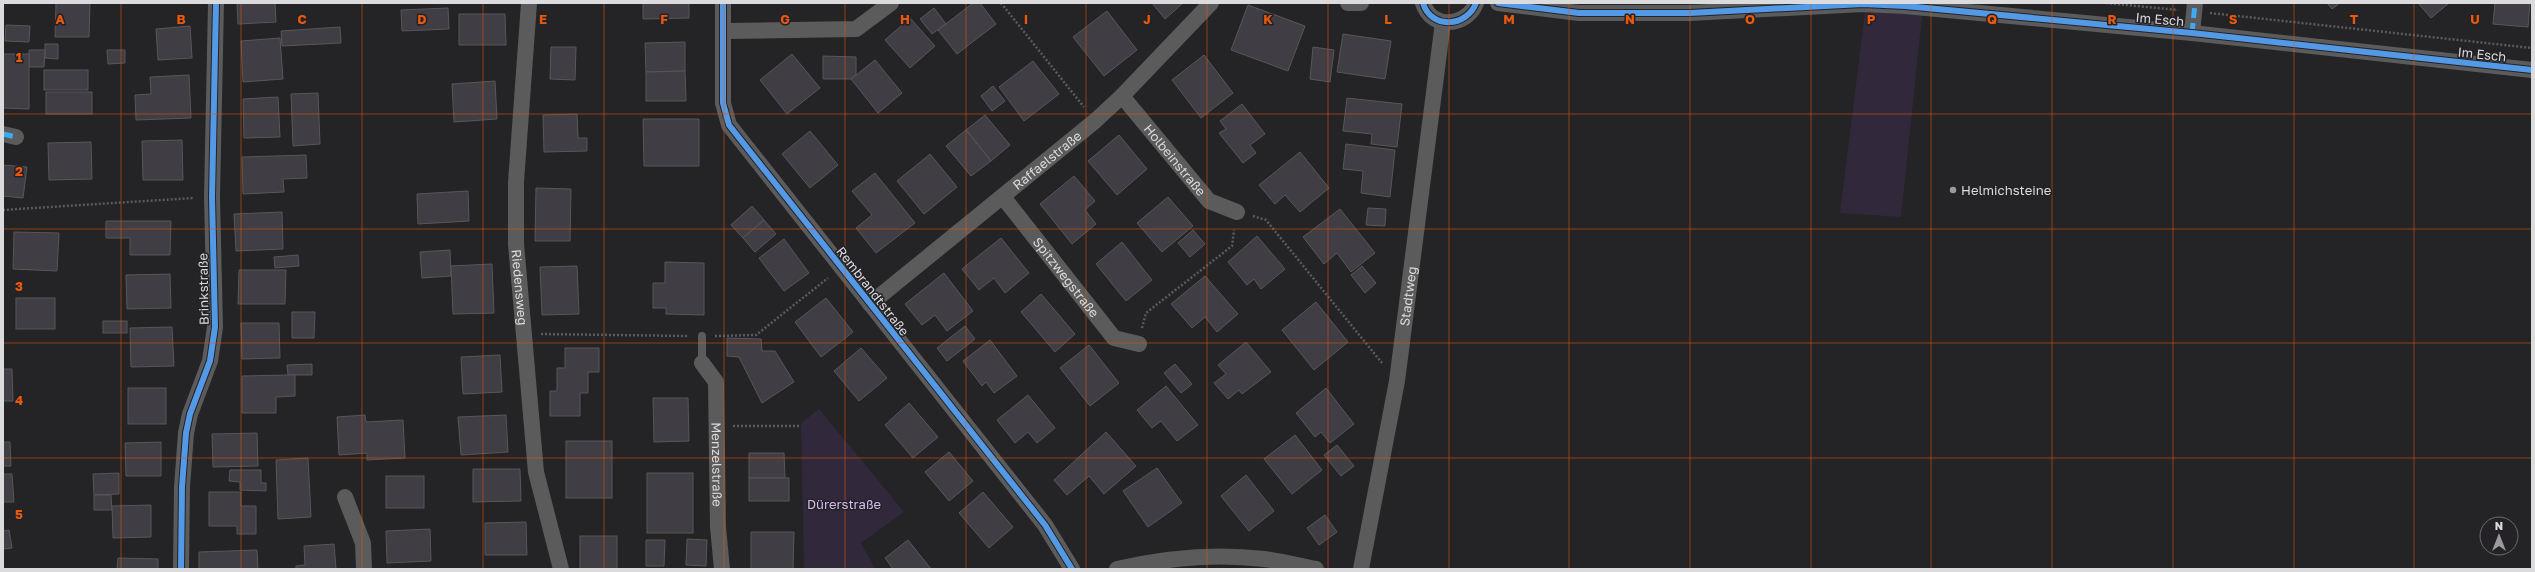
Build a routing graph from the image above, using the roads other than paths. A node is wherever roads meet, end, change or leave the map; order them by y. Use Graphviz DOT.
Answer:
graph roads {
  1 [pos="216,3"];
  2 [pos="529,3"];
  3 [pos="723,3"];
  4 [pos="891,3"];
  5 [pos="1211,3"];
  6 [pos="1348,3"];
  7 [pos="1361,3"];
  8 [pos="1423,3"];
  9 [pos="1476,3"];
  10 [pos="1498,3"];
  11 [pos="2194,7"];
  12 [pos="1443,22"];
  13 [pos="724,31"];
  14 [pos="2192,32"];
  15 [pos="2532,70"];
  16 [pos="1122,96"];
  17 [pos="1003,196"];
  18 [pos="1237,212"];
  19 [pos="870,304"];
  20 [pos="702,336"];
  21 [pos="1139,344"];
  22 [pos="702,363"];
  23 [pos="345,497"];
  24 [pos="181,569"];
  25 [pos="364,569"];
  26 [pos="561,569"];
  27 [pos="722,569"];
  28 [pos="1072,569"];
  29 [pos="1117,569"];
  30 [pos="1316,569"];
  31 [pos="1361,569"];
  1 -- 24 [label="street, Brinkstraße"];
  2 -- 26 [label="street, Riedensweg"];
  3 -- 13 [label="street, Rembrandtstraße"];
  4 -- 13 [label="street"];
  5 -- 16 [label="street, Raffaelstraße"];
  6 -- 7 [label="street"];
  8 -- 12 [label="street"];
  9 -- 12 [label="street"];
  10 -- 14 [label="street, Im Esch"];
  11 -- 14 [label="street"];
  12 -- 31 [label="street, Stadtweg"];
  13 -- 19 [label="street, Rembrandtstraße"];
  14 -- 15 [label="street, Im Esch"];
  16 -- 17 [label="street, Raffaelstraße"];
  16 -- 18 [label="street, Holbeinstraße"];
  17 -- 19 [label="street, Raffaelstraße"];
  17 -- 21 [label="street, Spitzwegstraße"];
  19 -- 28 [label="street, Rembrandtstraße"];
  20 -- 22 [label="lane"];
  22 -- 27 [label="street, Menzelstraße"];
  23 -- 25 [label="street"];
  29 -- 30 [label="street"];
}
